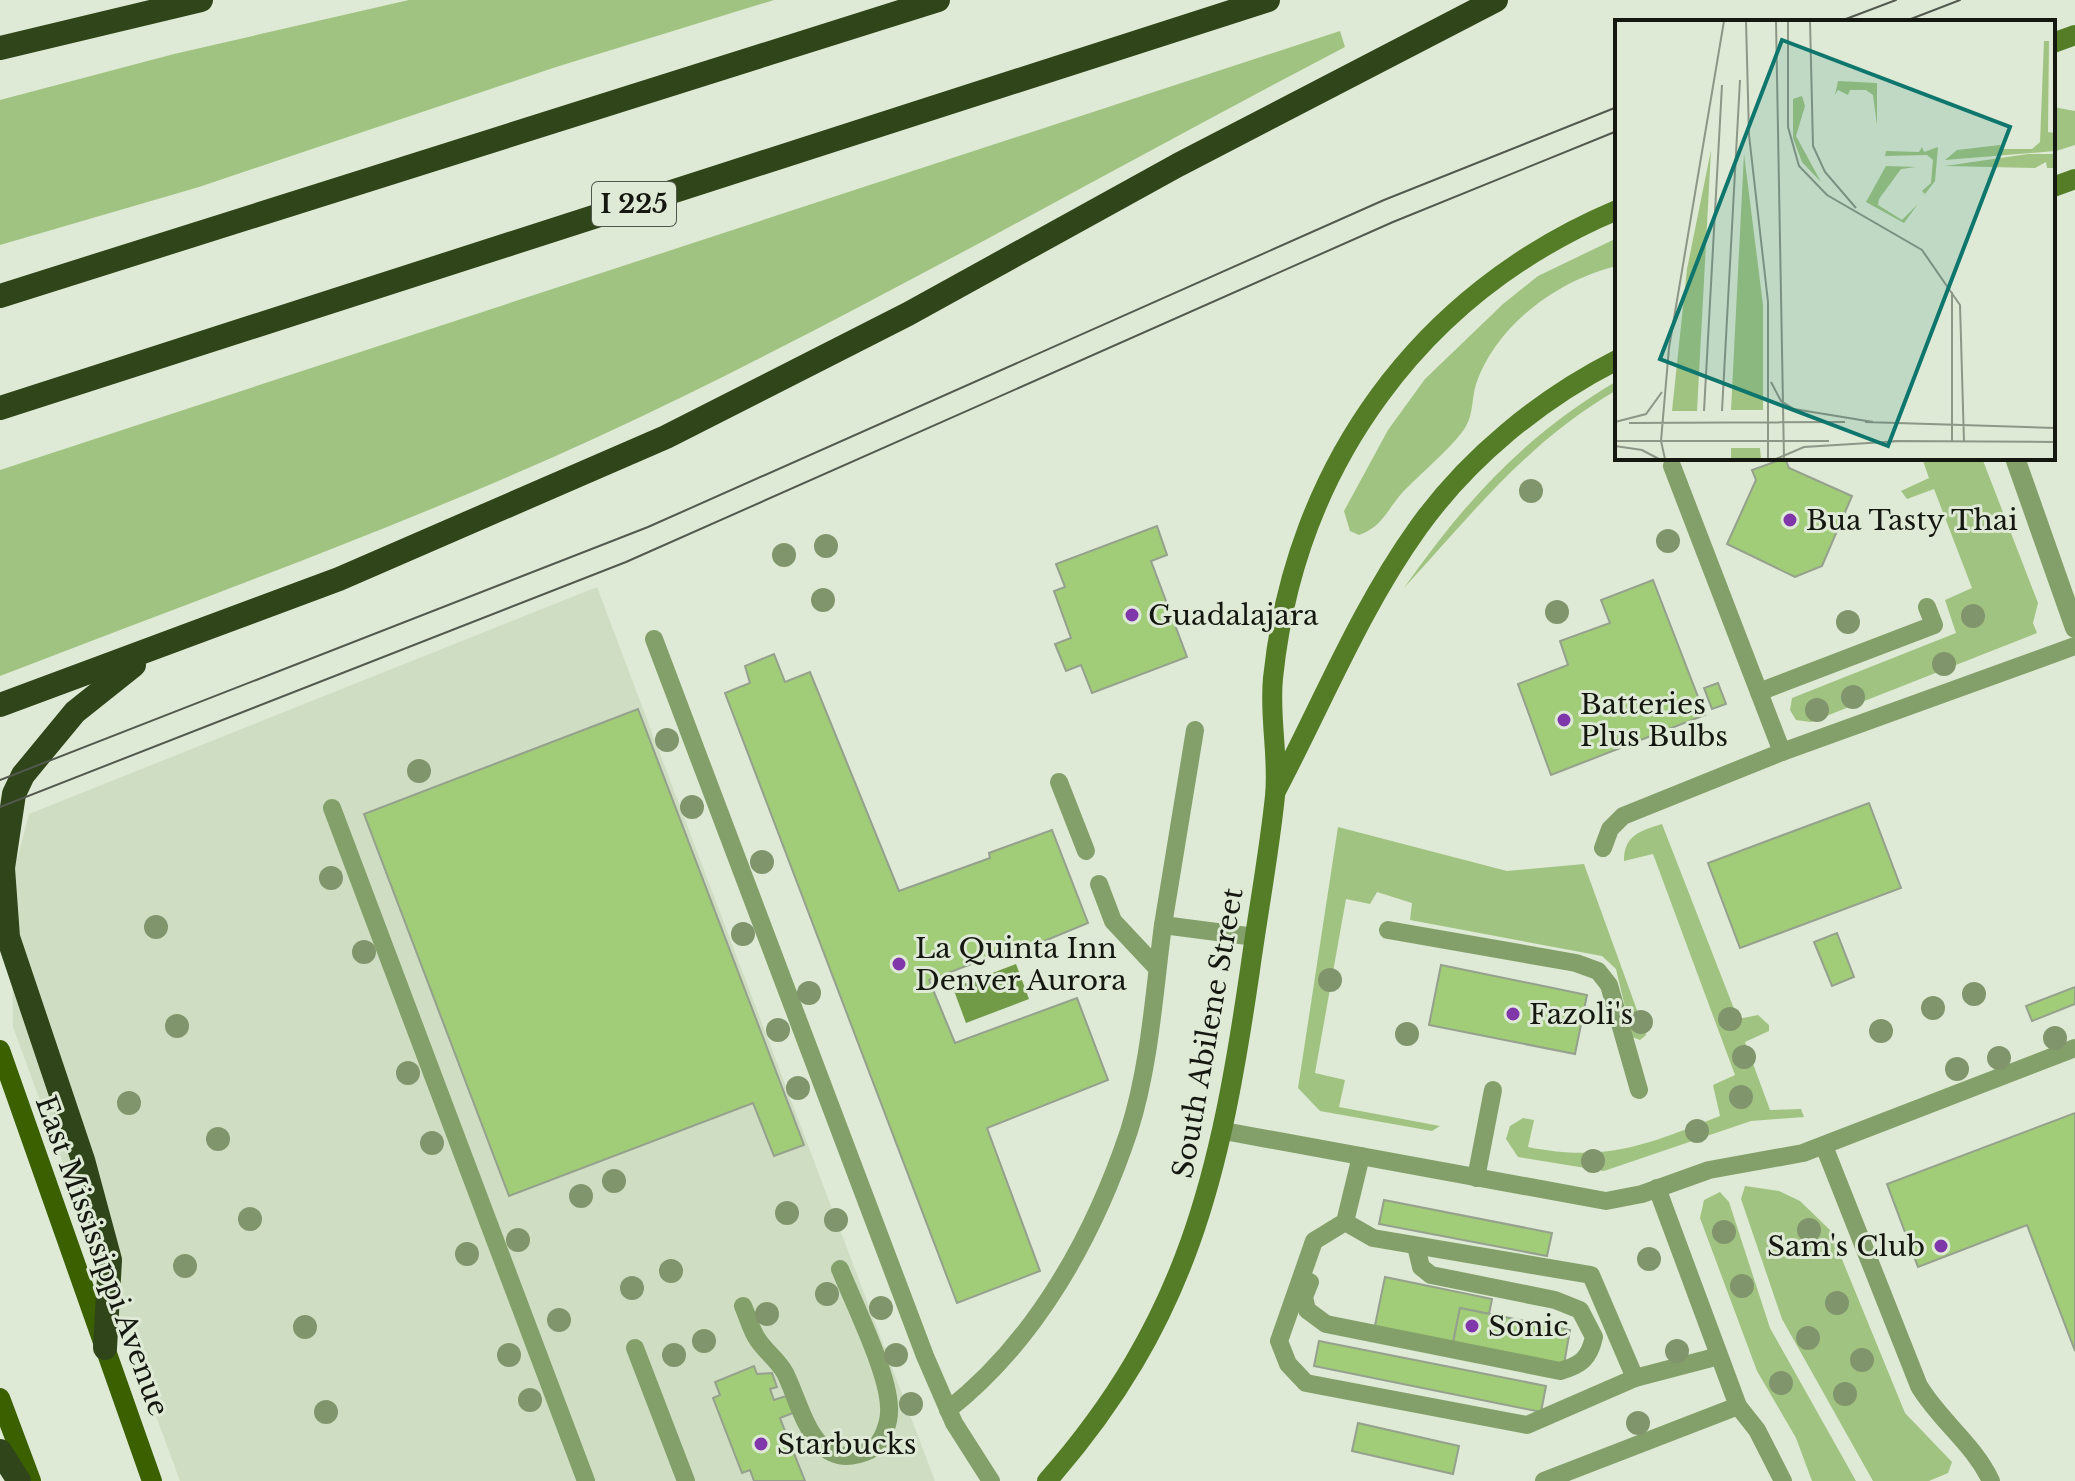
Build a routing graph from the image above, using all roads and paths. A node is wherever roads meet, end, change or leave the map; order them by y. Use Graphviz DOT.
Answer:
graph roads {
  1 [pos="201,0"];
  2 [pos="938,0"];
  3 [pos="1268,0"];
  4 [pos="1496,0"];
  5 [pos="2075,35"];
  6 [pos="2055,42"];
  7 [pos="0,48"];
  8 [pos="2075,179"];
  9 [pos="2055,186"];
  10 [pos="1615,211"];
  11 [pos="0,296"];
  12 [pos="1615,361"];
  13 [pos="0,408"];
  14 [pos="2016,460"];
  15 [pos="1672,466"];
  16 [pos="1927,607"];
  17 [pos="2075,628"];
  18 [pos="196,632"];
  19 [pos="654,639"];
  20 [pos="2075,646"];
  21 [pos="1759,692"];
  22 [pos="0,705"];
  23 [pos="1195,730"];
  24 [pos="1782,752"];
  25 [pos="1059,782"];
  26 [pos="1276,791"];
  27 [pos="332,808"];
  28 [pos="1603,848"];
  29 [pos="1086,851"];
  30 [pos="1099,884"];
  31 [pos="1163,925"];
  32 [pos="1388,930"];
  33 [pos="1255,937"];
  34 [pos="1157,968"];
  35 [pos="2075,1048"];
  36 [pos="0,1050"];
  37 [pos="1493,1090"];
  38 [pos="1639,1090"];
  39 [pos="1224,1131"];
  40 [pos="1824,1146"];
  41 [pos="1361,1156"];
  42 [pos="1476,1178"];
  43 [pos="1657,1188"];
  44 [pos="1345,1222"];
  45 [pos="1327,1234"];
  46 [pos="1416,1246"];
  47 [pos="840,1269"];
  48 [pos="743,1306"];
  49 [pos="105,1348"];
  50 [pos="635,1348"];
  51 [pos="1719,1356"];
  52 [pos="1635,1378"];
  53 [pos="0,1398"];
  54 [pos="1738,1406"];
  55 [pos="948,1410"];
  56 [pos="0,1451"];
  57 [pos="19,1481"];
  58 [pos="31,1481"];
  59 [pos="152,1481"];
  60 [pos="586,1481"];
  61 [pos="686,1481"];
  62 [pos="991,1481"];
  63 [pos="1047,1481"];
  64 [pos="1544,1481"];
  65 [pos="1783,1481"];
  66 [pos="1991,1481"];
  1 -- 7 [label="highway"];
  2 -- 11 [label="highway"];
  3 -- 13 [label="highway, I 225"];
  4 -- 18 [label="highway"];
  5 -- 6 [label="main road"];
  8 -- 9 [label="main road"];
  10 -- 26 [label="main road, South Abilene Street"];
  12 -- 26 [label="main road, South Abilene Street"];
  14 -- 17 [label="street"];
  15 -- 21 [label="lane"];
  16 -- 21 [label="lane"];
  18 -- 22 [label="highway"];
  18 -- 49 [label="highway"];
  19 -- 55 [label="lane"];
  20 -- 24 [label="lane"];
  21 -- 24 [label="lane"];
  23 -- 31 [label="lane"];
  24 -- 28 [label="lane"];
  25 -- 29 [label="lane"];
  26 -- 33 [label="main road, South Abilene Street"];
  27 -- 60 [label="lane"];
  30 -- 34 [label="lane"];
  31 -- 33 [label="lane"];
  31 -- 34 [label="lane"];
  32 -- 38 [label="lane"];
  33 -- 39 [label="main road, South Abilene Street"];
  34 -- 55 [label="lane"];
  35 -- 40 [label="lane"];
  36 -- 49 [label="main road, East Mississippi Avenue"];
  37 -- 42 [label="lane"];
  39 -- 41 [label="lane"];
  39 -- 63 [label="main road, South Abilene Street"];
  40 -- 43 [label="lane"];
  40 -- 66 [label="lane"];
  41 -- 42 [label="lane"];
  41 -- 44 [label="lane"];
  42 -- 43 [label="lane"];
  43 -- 51 [label="lane"];
  44 -- 45 [label="lane"];
  44 -- 46 [label="lane"];
  45 -- 46 [label="lane"];
  45 -- 52 [label="lane"];
  46 -- 52 [label="lane"];
  47 -- 48 [label="lane"];
  49 -- 59 [label="main road, East Mississippi Avenue"];
  50 -- 61 [label="lane"];
  51 -- 52 [label="lane"];
  51 -- 54 [label="lane"];
  53 -- 58 [label="main road"];
  54 -- 64 [label="lane"];
  54 -- 65 [label="lane"];
  55 -- 62 [label="lane"];
  56 -- 57 [label="highway"];
}
